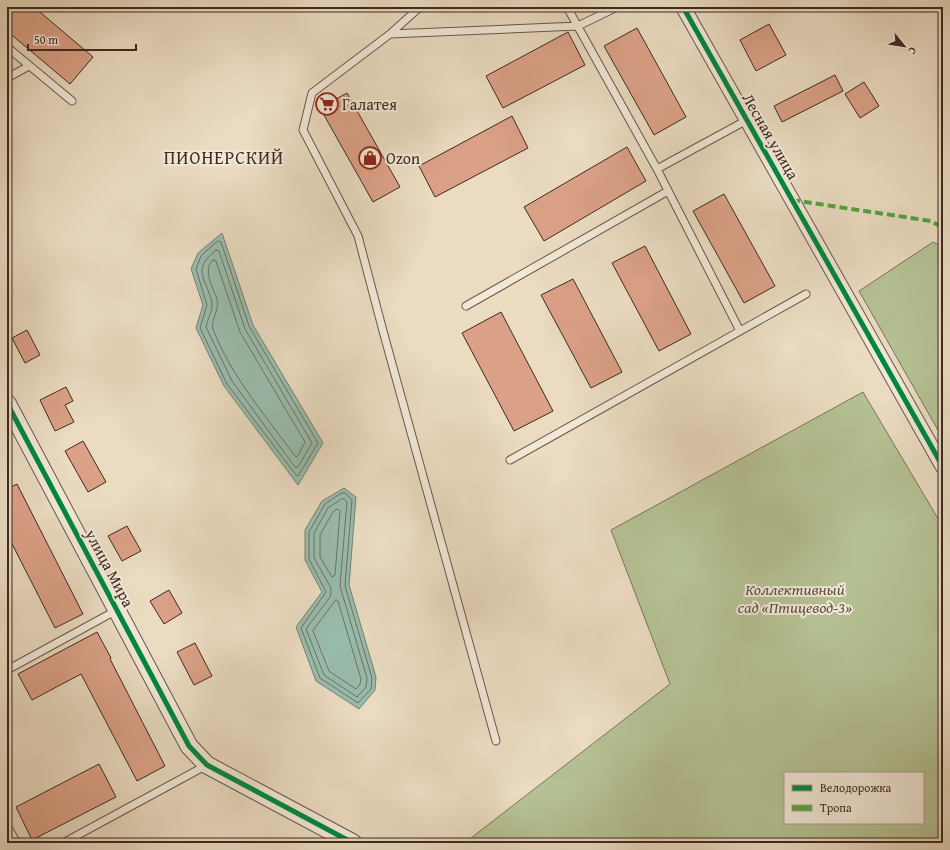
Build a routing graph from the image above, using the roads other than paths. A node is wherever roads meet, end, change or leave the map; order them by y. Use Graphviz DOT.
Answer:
graph roads {
  1 [pos="420,7"];
  2 [pos="567,7"];
  3 [pos="617,7"];
  4 [pos="683,7"];
  5 [pos="578,26"];
  6 [pos="390,34"];
  7 [pos="7,47"];
  8 [pos="29,66"];
  9 [pos="7,78"];
  10 [pos="72,101"];
  11 [pos="747,120"];
  12 [pos="657,169"];
  13 [pos="668,191"];
  14 [pos="806,294"];
  15 [pos="466,306"];
  16 [pos="740,331"];
  17 [pos="7,403"];
  18 [pos="510,460"];
  19 [pos="943,467"];
  20 [pos="117,610"];
  21 [pos="7,670"];
  22 [pos="496,740"];
  23 [pos="207,765"];
  24 [pos="7,826"];
  25 [pos="17,843"];
  26 [pos="63,843"];
  27 [pos="353,843"];
  1 -- 6 [label="lane"];
  2 -- 5 [label="lane"];
  3 -- 5 [label="lane"];
  4 -- 11 [label="street, Лесная улица"];
  5 -- 6 [label="lane"];
  5 -- 12 [label="lane"];
  6 -- 22 [label="lane"];
  7 -- 8 [label="lane"];
  8 -- 9 [label="lane"];
  8 -- 10 [label="lane"];
  11 -- 12 [label="lane"];
  11 -- 19 [label="street, Лесная улица"];
  12 -- 13 [label="lane"];
  13 -- 15 [label="lane"];
  13 -- 16 [label="lane"];
  14 -- 16 [label="lane"];
  16 -- 18 [label="lane"];
  17 -- 20 [label="street, улица Мира"];
  20 -- 21 [label="lane"];
  20 -- 23 [label="street, улица Мира"];
  23 -- 26 [label="lane"];
  23 -- 27 [label="street, улица Мира"];
  24 -- 25 [label="lane"];
}
